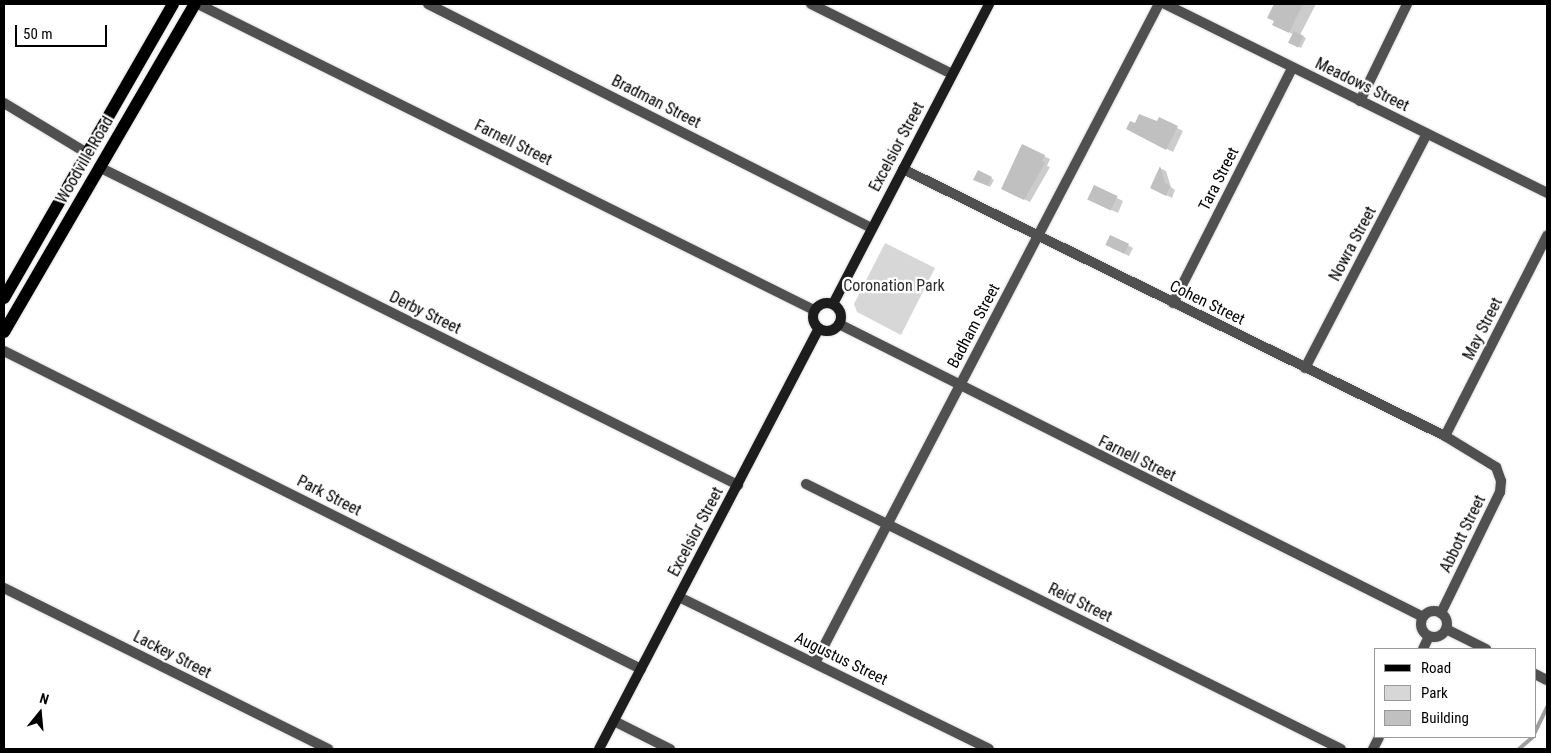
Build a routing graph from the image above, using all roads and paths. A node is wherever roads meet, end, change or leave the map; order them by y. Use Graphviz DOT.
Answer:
graph roads {
  1 [pos="173,4"];
  2 [pos="196,4"];
  3 [pos="428,4"];
  4 [pos="811,4"];
  5 [pos="989,4"];
  6 [pos="1159,4"];
  7 [pos="1165,4"];
  8 [pos="1407,4"];
  9 [pos="1292,68"];
  10 [pos="952,74"];
  11 [pos="1360,101"];
  12 [pos="4,103"];
  13 [pos="1428,134"];
  14 [pos="87,153"];
  15 [pos="99,167"];
  16 [pos="903,169"];
  17 [pos="1547,193"];
  18 [pos="872,228"];
  19 [pos="1547,236"];
  20 [pos="1038,238"];
  21 [pos="1543,253"];
  22 [pos="4,298"];
  23 [pos="1173,303"];
  24 [pos="833,304"];
  25 [pos="814,310"];
  26 [pos="839,324"];
  27 [pos="819,329"];
  28 [pos="4,332"];
  29 [pos="4,351"];
  30 [pos="1305,368"];
  31 [pos="959,387"];
  32 [pos="1445,436"];
  33 [pos="1496,467"];
  34 [pos="806,484"];
  35 [pos="738,485"];
  36 [pos="888,524"];
  37 [pos="4,588"];
  38 [pos="679,597"];
  39 [pos="1441,613"];
  40 [pos="1423,617"];
  41 [pos="1446,629"];
  42 [pos="1429,636"];
  43 [pos="1423,648"];
  44 [pos="1484,648"];
  45 [pos="815,663"];
  46 [pos="641,669"];
  47 [pos="614,721"];
  48 [pos="328,749"];
  49 [pos="599,749"];
  50 [pos="670,749"];
  51 [pos="989,749"];
  52 [pos="1341,749"];
  1 -- 14 [label="main road, Woodville Road"];
  2 -- 15 [label="main road, Woodville Road"];
  2 -- 25 [label="street, Farnell Street"];
  3 -- 18 [label="street, Bradman Street"];
  4 -- 10 [label="street"];
  5 -- 10 [label="street, Excelsior Street"];
  6 -- 20 [label="street, Badham Street"];
  7 -- 9 [label="street, Meadows Street"];
  8 -- 11 [label="street"];
  9 -- 11 [label="street, Meadows Street"];
  9 -- 23 [label="street, Tara Street"];
  10 -- 16 [label="street, Excelsior Street"];
  11 -- 13 [label="street, Meadows Street"];
  12 -- 14 [label="street"];
  13 -- 17 [label="street, Meadows Street"];
  13 -- 30 [label="street, Nowra Street"];
  14 -- 22 [label="main road, Woodville Road"];
  15 -- 28 [label="main road, Woodville Road"];
  15 -- 35 [label="street, Derby Street"];
  16 -- 18 [label="street, Excelsior Street"];
  16 -- 20 [label="street, Cohen Street"];
  18 -- 24 [label="street, Excelsior Street"];
  19 -- 21 [label="street, May Street"];
  20 -- 23 [label="street, Cohen Street"];
  20 -- 31 [label="street, Badham Street"];
  21 -- 32 [label="street, May Street"];
  23 -- 30 [label="street, Cohen Street"];
  24 -- 25 [label="street"];
  24 -- 26 [label="street"];
  25 -- 27 [label="street"];
  26 -- 27 [label="street"];
  26 -- 31 [label="street, Farnell Street"];
  27 -- 35 [label="street, Excelsior Street"];
  29 -- 46 [label="street, Park Street"];
  30 -- 32 [label="street, Cohen Street"];
  31 -- 36 [label="street, Badham Street"];
  31 -- 40 [label="street, Farnell Street"];
  32 -- 33 [label="street, Cohen Street"];
  33 -- 39 [label="street, Abbott Street"];
  34 -- 36 [label="street, Reid Street"];
  35 -- 38 [label="street, Excelsior Street"];
  36 -- 45 [label="street, Badham Street"];
  36 -- 52 [label="street, Reid Street"];
  37 -- 48 [label="street, Lackey Street"];
  38 -- 45 [label="street, Augustus Street"];
  38 -- 46 [label="street, Excelsior Street"];
  39 -- 40 [label="street"];
  39 -- 41 [label="street"];
  40 -- 42 [label="street"];
  41 -- 42 [label="street"];
  41 -- 44 [label="street"];
  42 -- 43 [label="street"];
  45 -- 51 [label="street, Augustus Street"];
  46 -- 47 [label="street, Excelsior Street"];
  47 -- 49 [label="street, Excelsior Street"];
  47 -- 50 [label="street"];
}
